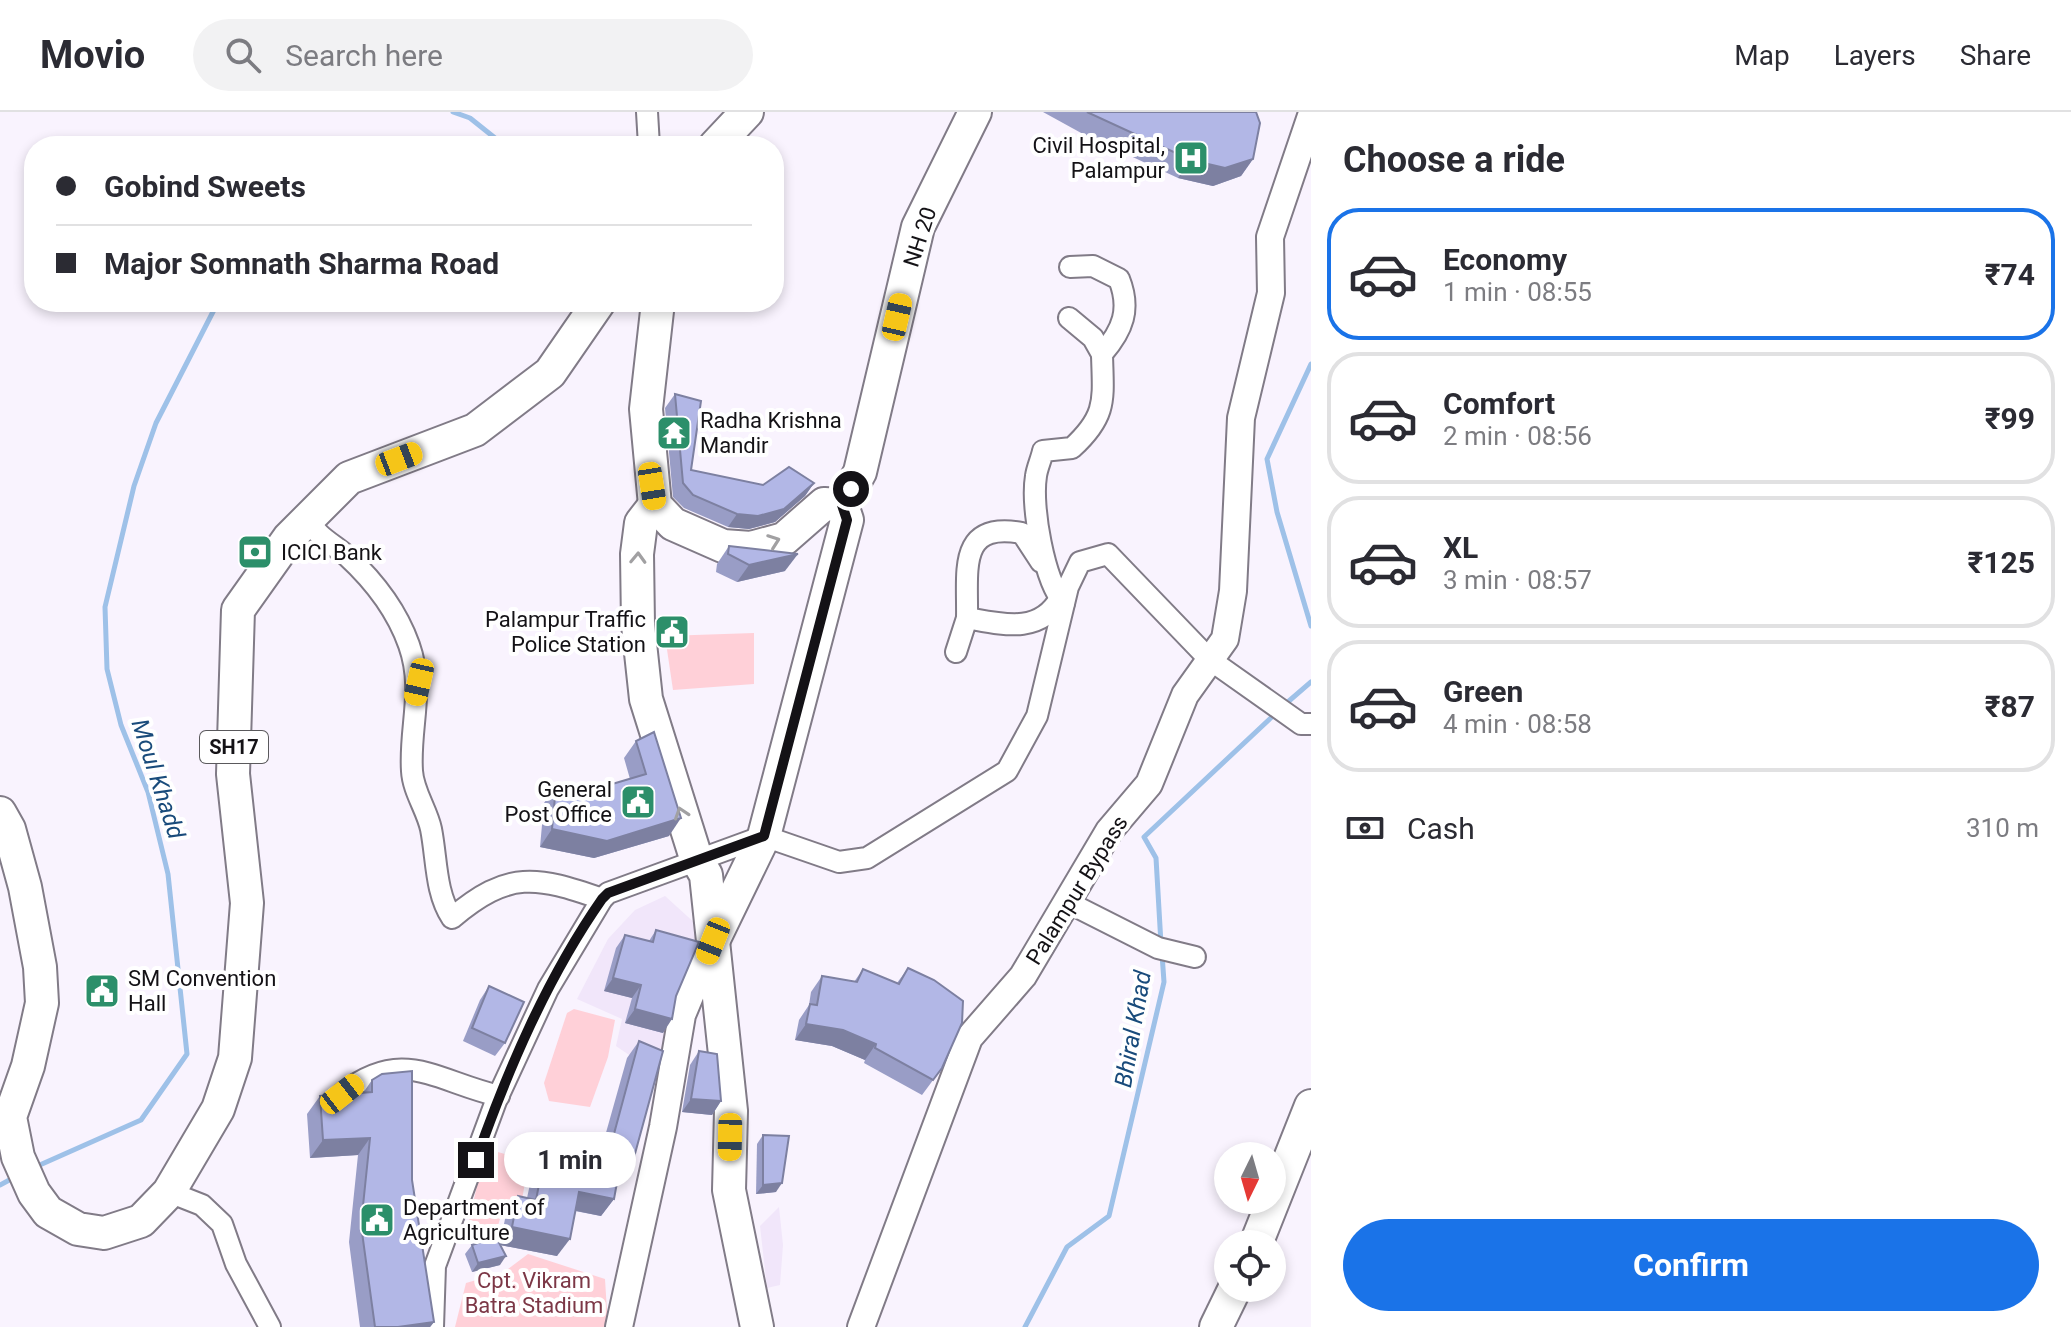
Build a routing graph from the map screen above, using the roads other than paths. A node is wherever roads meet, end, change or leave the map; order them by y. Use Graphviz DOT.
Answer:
graph roads {
  1 [pos="647,112"];
  2 [pos="747,112"];
  3 [pos="975,112"];
  4 [pos="1311,116"];
  5 [pos="648,136"];
  6 [pos="724,136"];
  7 [pos="1070,267"];
  8 [pos="592,312"];
  9 [pos="657,312"];
  10 [pos="1069,318"];
  11 [pos="1102,354"];
  12 [pos="655,505"];
  13 [pos="842,505"];
  14 [pos="308,519"];
  15 [pos="1048,567"];
  16 [pos="1062,600"];
  17 [pos="967,618"];
  18 [pos="956,652"];
  19 [pos="1209,659"];
  20 [pos="1306,724"];
  21 [pos="0,813"];
  22 [pos="764,836"];
  23 [pos="696,858"];
  24 [pos="602,899"];
  25 [pos="1067,902"];
  26 [pos="713,941"];
  27 [pos="1195,957"];
  28 [pos="342,1094"];
  29 [pos="499,1096"];
  30 [pos="1311,1106"];
  31 [pos="169,1192"];
  32 [pos="1262,1230"];
  33 [pos="1228,1302"];
  34 [pos="270,1327"];
  35 [pos="433,1327"];
  36 [pos="619,1327"];
  37 [pos="757,1327"];
  38 [pos="861,1327"];
  39 [pos="1216,1327"];
  1 -- 5 [label="street"];
  2 -- 6 [label="main road"];
  3 -- 13 [label="main road, NH 20"];
  4 -- 19 [label="street, Palampur Bypass"];
  7 -- 11 [label="street"];
  8 -- 14 [label="main road, SH17"];
  9 -- 12 [label="main road"];
  10 -- 11 [label="street"];
  11 -- 15 [label="street"];
  12 -- 13 [label="main road, one-way"];
  23 -- 12 [label="main road, one-way"];
  13 -- 22 [label="main road"];
  14 -- 24 [label="street"];
  14 -- 31 [label="main road, SH17"];
  15 -- 16 [label="street"];
  15 -- 17 [label="street"];
  16 -- 17 [label="street"];
  16 -- 19 [label="street"];
  16 -- 22 [label="street"];
  17 -- 18 [label="street"];
  19 -- 20 [label="street"];
  19 -- 25 [label="street, Palampur Bypass"];
  21 -- 31 [label="main road, SH17"];
  22 -- 23 [label="street"];
  22 -- 26 [label="main road"];
  23 -- 24 [label="street"];
  23 -- 26 [label="main road"];
  24 -- 29 [label="street"];
  25 -- 27 [label="street"];
  25 -- 38 [label="street, Palampur Bypass"];
  26 -- 36 [label="street"];
  26 -- 37 [label="main road"];
  28 -- 29 [label="street"];
  29 -- 35 [label="street"];
  30 -- 32 [label="main road"];
  31 -- 34 [label="street"];
  33 -- 39 [label="main road"];
}
